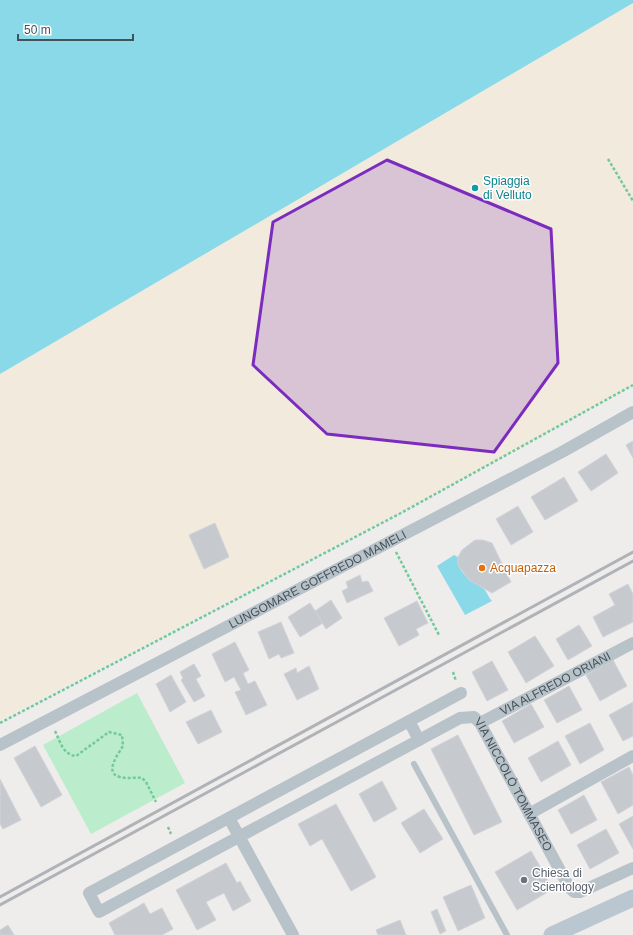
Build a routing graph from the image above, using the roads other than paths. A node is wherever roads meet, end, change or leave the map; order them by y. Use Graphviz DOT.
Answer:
graph roads {
  1 [pos="633,412"];
  2 [pos="632,646"];
  3 [pos="460,693"];
  4 [pos="409,721"];
  5 [pos="480,723"];
  6 [pos="419,740"];
  7 [pos="0,745"];
  8 [pos="633,756"];
  9 [pos="414,764"];
  10 [pos="529,814"];
  11 [pos="229,818"];
  12 [pos="239,837"];
  13 [pos="633,868"];
  14 [pos="633,898"];
  15 [pos="293,935"];
  16 [pos="507,935"];
  17 [pos="552,935"];
  1 -- 7 [label="street, LUNGOMARE GOFFREDO MAMELI"];
  2 -- 5 [label="street, VIA ALFREDO ORIANI"];
  3 -- 4 [label="street"];
  4 -- 6 [label="street"];
  4 -- 11 [label="street"];
  5 -- 6 [label="street, VIA NICCOLÒ TOMMASEO"];
  5 -- 10 [label="street, VIA NICCOLÒ TOMMASEO"];
  6 -- 12 [label="street, VIA NICCOLÒ TOMMASEO"];
  8 -- 10 [label="street"];
  9 -- 16 [label="lane"];
  10 -- 13 [label="street, VIA NICCOLÒ TOMMASEO"];
  11 -- 12 [label="street"];
  11 -- 12 [label="street, VIA NICCOLÒ TOMMASEO"];
  12 -- 15 [label="street"];
  14 -- 17 [label="main road"];
}
